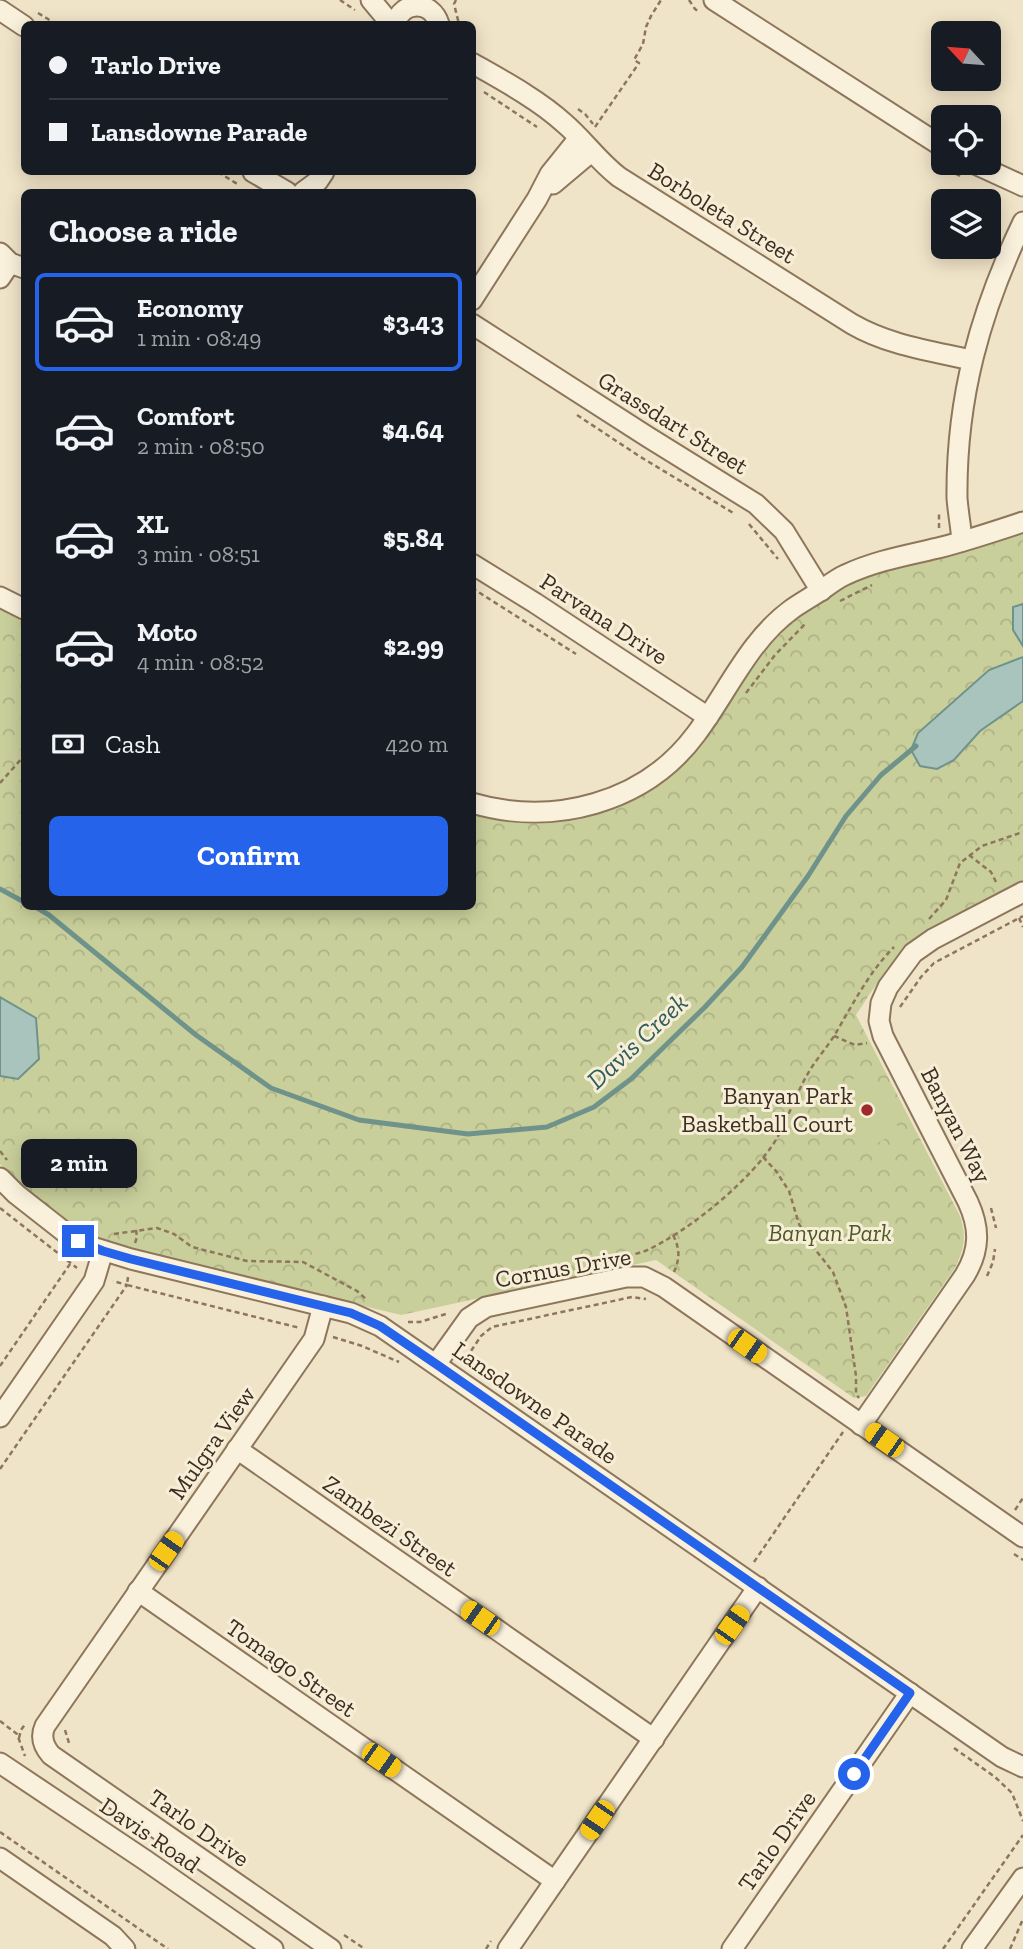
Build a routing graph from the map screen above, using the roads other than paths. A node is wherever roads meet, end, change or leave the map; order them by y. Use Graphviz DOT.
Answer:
graph roads {
  1 [pos="370,0"];
  2 [pos="383,0"];
  3 [pos="715,0"];
  4 [pos="450,1"];
  5 [pos="414,4"];
  6 [pos="0,10"];
  7 [pos="390,21"];
  8 [pos="395,21"];
  9 [pos="438,21"];
  10 [pos="439,21"];
  11 [pos="21,24"];
  12 [pos="476,65"];
  13 [pos="588,139"];
  14 [pos="931,139"];
  15 [pos="322,175"];
  16 [pos="999,175"];
  17 [pos="246,178"];
  18 [pos="1023,186"];
  19 [pos="278,189"];
  20 [pos="307,189"];
  21 [pos="1023,222"];
  22 [pos="476,294"];
  23 [pos="476,327"];
  24 [pos="971,360"];
  25 [pos="1023,522"];
  26 [pos="962,541"];
  27 [pos="476,566"];
  28 [pos="0,597"];
  29 [pos="826,598"];
  30 [pos="21,608"];
  31 [pos="708,717"];
  32 [pos="476,804"];
  33 [pos="1023,892"];
  34 [pos="5,1171"];
  35 [pos="105,1242"];
  36 [pos="323,1306"];
  37 [pos="436,1364"];
  38 [pos="0,1417"];
  39 [pos="861,1425"];
  40 [pos="237,1449"];
  41 [pos="1022,1534"];
  42 [pos="751,1582"];
  43 [pos="138,1591"];
  44 [pos="910,1693"];
  45 [pos="653,1739"];
  46 [pos="43,1743"];
  47 [pos="1002,1757"];
  48 [pos="0,1763"];
  49 [pos="1023,1768"];
  50 [pos="1023,1781"];
  51 [pos="0,1858"];
  52 [pos="1023,1879"];
  53 [pos="555,1881"];
  54 [pos="337,1941"];
  55 [pos="500,1944"];
  56 [pos="125,1949"];
  57 [pos="273,1949"];
  58 [pos="732,1949"];
  59 [pos="972,1949"];
  1 -- 7 [label="street"];
  2 -- 5 [label="street"];
  3 -- 14 [label="street"];
  4 -- 10 [label="street"];
  5 -- 8 [label="street"];
  5 -- 9 [label="street"];
  6 -- 11 [label="street"];
  12 -- 13 [label="street, Borboleta Street"];
  13 -- 22 [label="street"];
  13 -- 24 [label="street, Borboleta Street"];
  15 -- 20 [label="street"];
  16 -- 18 [label="street"];
  17 -- 19 [label="street"];
  21 -- 24 [label="street"];
  23 -- 29 [label="street, Grassdart Street"];
  24 -- 26 [label="street"];
  25 -- 26 [label="street"];
  26 -- 29 [label="street"];
  27 -- 31 [label="street, Parvana Drive"];
  28 -- 30 [label="street"];
  29 -- 31 [label="street"];
  31 -- 32 [label="street"];
  33 -- 39 [label="street, Banyan Way"];
  34 -- 35 [label="street, Lansdowne Parade"];
  35 -- 36 [label="street, Lansdowne Parade"];
  35 -- 38 [label="street"];
  36 -- 37 [label="street, Lansdowne Parade"];
  36 -- 40 [label="street, Mulgra View"];
  37 -- 39 [label="street, Cornus Drive"];
  37 -- 42 [label="street, Lansdowne Parade"];
  39 -- 41 [label="street, Cornus Drive"];
  40 -- 43 [label="street, Mulgra View"];
  40 -- 45 [label="street, Zambezi Street"];
  42 -- 44 [label="street, Lansdowne Parade"];
  42 -- 45 [label="street"];
  43 -- 46 [label="street, Mulgra View"];
  43 -- 53 [label="street, Tomago Street"];
  44 -- 47 [label="street, Lansdowne Parade"];
  44 -- 58 [label="street, Tarlo Drive"];
  45 -- 53 [label="street"];
  46 -- 54 [label="street, Tarlo Drive"];
  47 -- 49 [label="street, Lansdowne Parade"];
  47 -- 50 [label="street, Lansdowne Parade"];
  48 -- 57 [label="street, Davis Road"];
  51 -- 56 [label="street"];
  52 -- 59 [label="street"];
  53 -- 55 [label="street"];
}
